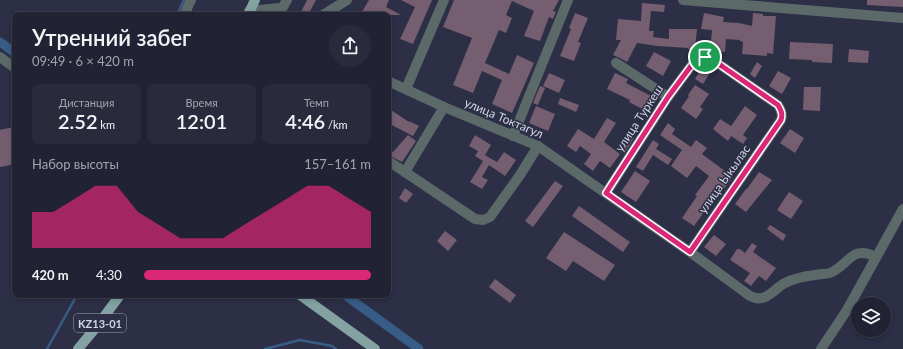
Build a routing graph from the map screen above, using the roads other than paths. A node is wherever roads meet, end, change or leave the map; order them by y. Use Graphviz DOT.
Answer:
graph roads {
  1 [pos="191,0"];
  2 [pos="255,0"];
  3 [pos="287,0"];
  4 [pos="347,0"];
  5 [pos="444,0"];
  6 [pos="568,0"];
  7 [pos="683,0"];
  8 [pos="185,12"];
  9 [pos="249,12"];
  10 [pos="255,12"];
  11 [pos="328,12"];
  12 [pos="903,18"];
  13 [pos="0,57"];
  14 [pos="616,63"];
  15 [pos="12,66"];
  16 [pos="391,82"];
  17 [pos="406,89"];
  18 [pos="668,97"];
  19 [pos="444,107"];
  20 [pos="781,120"];
  21 [pos="513,136"];
  22 [pos="538,146"];
  23 [pos="391,163"];
  24 [pos="405,172"];
  25 [pos="606,193"];
  26 [pos="903,209"];
  27 [pos="690,252"];
  28 [pos="876,257"];
  29 [pos="118,298"];
  30 [pos="304,298"];
  31 [pos="78,349"];
  32 [pos="375,349"];
  33 [pos="821,349"];
  1 -- 8 [label="street"];
  2 -- 9 [label="main road"];
  3 -- 10 [label="street"];
  4 -- 11 [label="street"];
  5 -- 17 [label="street"];
  6 -- 21 [label="street"];
  7 -- 12 [label="street"];
  13 -- 15 [label="street"];
  14 -- 18 [label="street"];
  16 -- 17 [label="street, улица Токтагул"];
  17 -- 19 [label="street, улица Токтагул"];
  18 -- 20 [label="street, улица Туркеш"];
  18 -- 25 [label="street, улица Туркеш"];
  19 -- 21 [label="street, улица Токтагул"];
  19 -- 24 [label="street"];
  20 -- 27 [label="street, улица Ыкылас"];
  21 -- 22 [label="street, улица Токтагул"];
  22 -- 24 [label="street"];
  22 -- 25 [label="street, улица Токтагул"];
  23 -- 24 [label="street"];
  25 -- 27 [label="street, улица Токтагул"];
  26 -- 28 [label="street"];
  27 -- 28 [label="street, улица Токтагул"];
  28 -- 33 [label="street"];
  29 -- 31 [label="main road, KZ13-01"];
  30 -- 32 [label="main road"];
}
